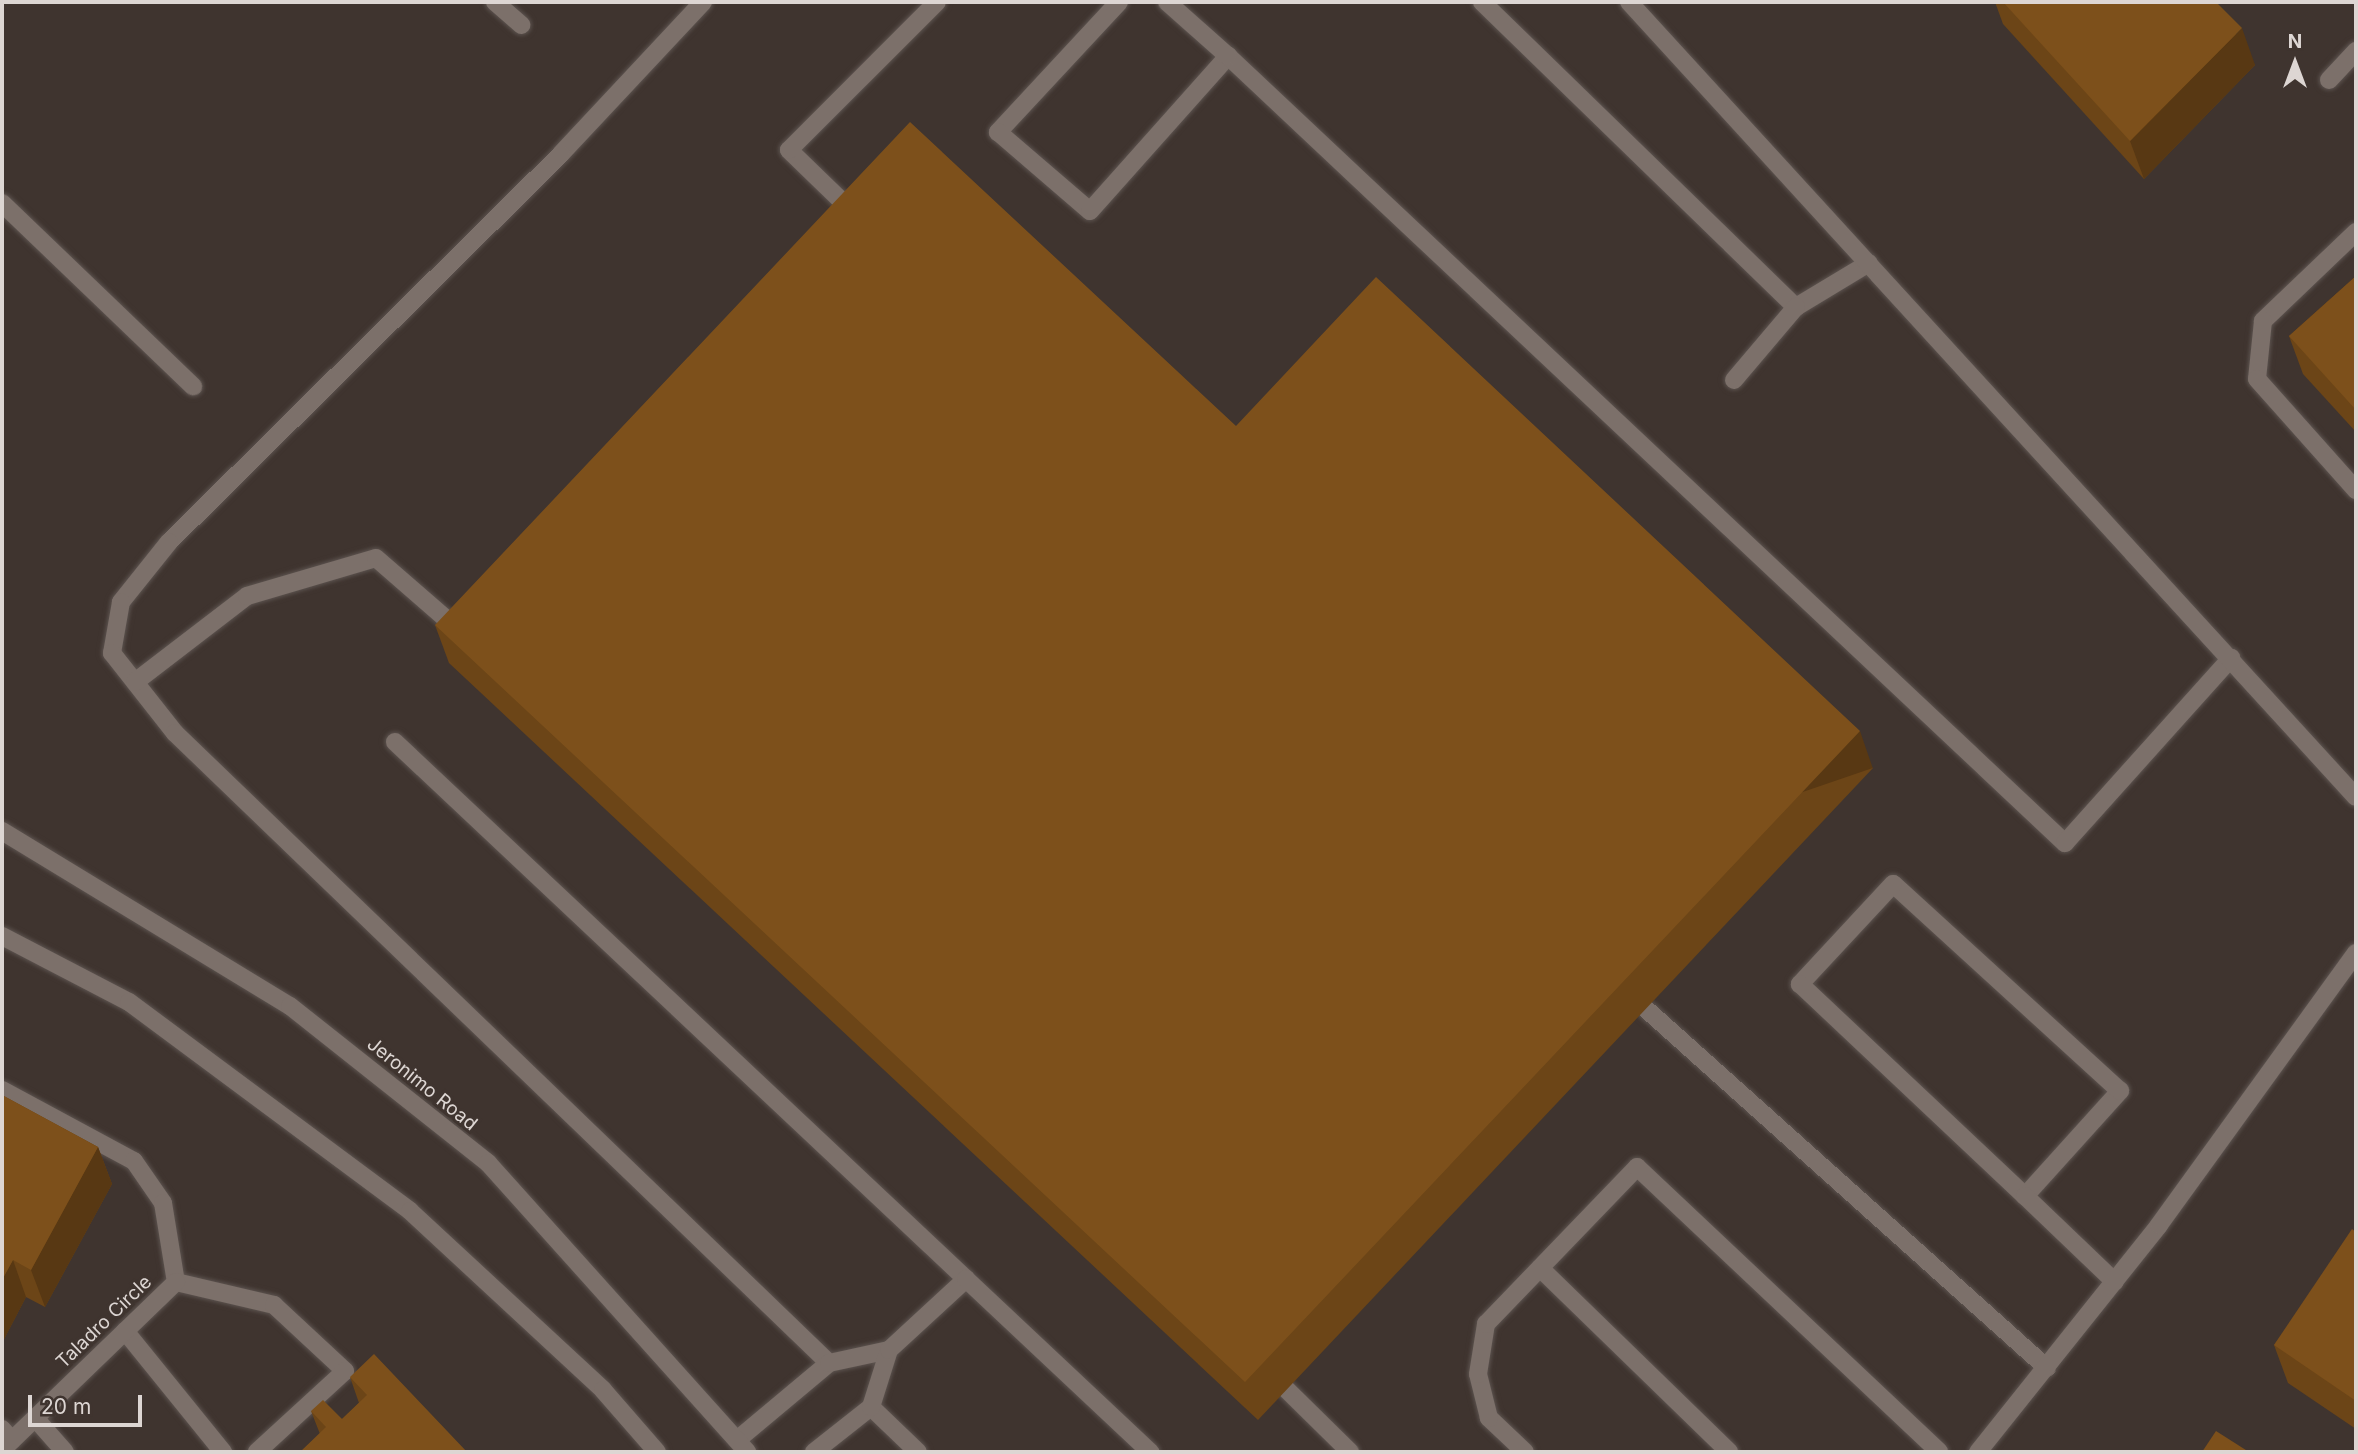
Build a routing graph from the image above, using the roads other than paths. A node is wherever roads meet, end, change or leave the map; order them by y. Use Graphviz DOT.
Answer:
graph roads {
  1 [pos="495,2"];
  2 [pos="703,2"];
  3 [pos="937,2"];
  4 [pos="1119,2"];
  5 [pos="1167,2"];
  6 [pos="1482,2"];
  7 [pos="1629,2"];
  8 [pos="520,25"];
  9 [pos="2356,51"];
  10 [pos="1228,56"];
  11 [pos="2329,80"];
  12 [pos="2,203"];
  13 [pos="864,223"];
  14 [pos="2356,232"];
  15 [pos="1869,263"];
  16 [pos="1796,307"];
  17 [pos="1734,380"];
  18 [pos="193,386"];
  19 [pos="2356,490"];
  20 [pos="470,639"];
  21 [pos="2231,658"];
  22 [pos="135,682"];
  23 [pos="395,742"];
  24 [pos="2356,797"];
  25 [pos="2,831"];
  26 [pos="2,936"];
  27 [pos="2356,953"];
  28 [pos="1646,1009"];
  29 [pos="2,1090"];
  30 [pos="2025,1196"];
  31 [pos="1540,1268"];
  32 [pos="966,1279"];
  33 [pos="176,1282"];
  34 [pos="2115,1282"];
  35 [pos="125,1331"];
  36 [pos="889,1350"];
  37 [pos="829,1363"];
  38 [pos="2047,1368"];
  39 [pos="1286,1390"];
  40 [pos="872,1407"];
  41 [pos="35,1418"];
  42 [pos="5,1440"];
  43 [pos="742,1446"];
  44 [pos="65,1452"];
  45 [pos="223,1452"];
  46 [pos="257,1452"];
  47 [pos="657,1452"];
  48 [pos="814,1452"];
  49 [pos="918,1452"];
  50 [pos="1150,1452"];
  51 [pos="1350,1452"];
  52 [pos="1525,1452"];
  53 [pos="1729,1452"];
  54 [pos="1939,1452"];
  55 [pos="1978,1452"];
  1 -- 8 [label="main road"];
  2 -- 22 [label="main road"];
  3 -- 13 [label="main road"];
  4 -- 10 [label="main road"];
  5 -- 10 [label="main road"];
  6 -- 16 [label="main road"];
  7 -- 15 [label="main road"];
  9 -- 11 [label="main road"];
  10 -- 21 [label="main road"];
  12 -- 18 [label="main road"];
  14 -- 19 [label="main road"];
  15 -- 16 [label="main road"];
  15 -- 21 [label="main road"];
  16 -- 17 [label="main road"];
  20 -- 22 [label="main road"];
  21 -- 24 [label="main road"];
  22 -- 37 [label="main road"];
  23 -- 32 [label="main road"];
  25 -- 43 [label="main road, Jeronimo Road"];
  26 -- 47 [label="main road"];
  27 -- 34 [label="main road"];
  28 -- 38 [label="main road"];
  29 -- 33 [label="main road"];
  30 -- 30 [label="main road"];
  30 -- 34 [label="main road"];
  31 -- 52 [label="main road"];
  31 -- 53 [label="main road"];
  31 -- 54 [label="main road"];
  32 -- 36 [label="main road"];
  32 -- 50 [label="main road"];
  33 -- 35 [label="main road, Taladro Circle"];
  33 -- 46 [label="main road"];
  34 -- 38 [label="main road"];
  35 -- 41 [label="main road, Taladro Circle"];
  35 -- 45 [label="main road"];
  36 -- 37 [label="main road"];
  36 -- 40 [label="main road"];
  37 -- 43 [label="main road"];
  38 -- 55 [label="main road"];
  39 -- 51 [label="main road"];
  40 -- 48 [label="main road"];
  40 -- 49 [label="main road"];
  41 -- 42 [label="main road, Taladro Circle"];
  41 -- 44 [label="main road"];
}
